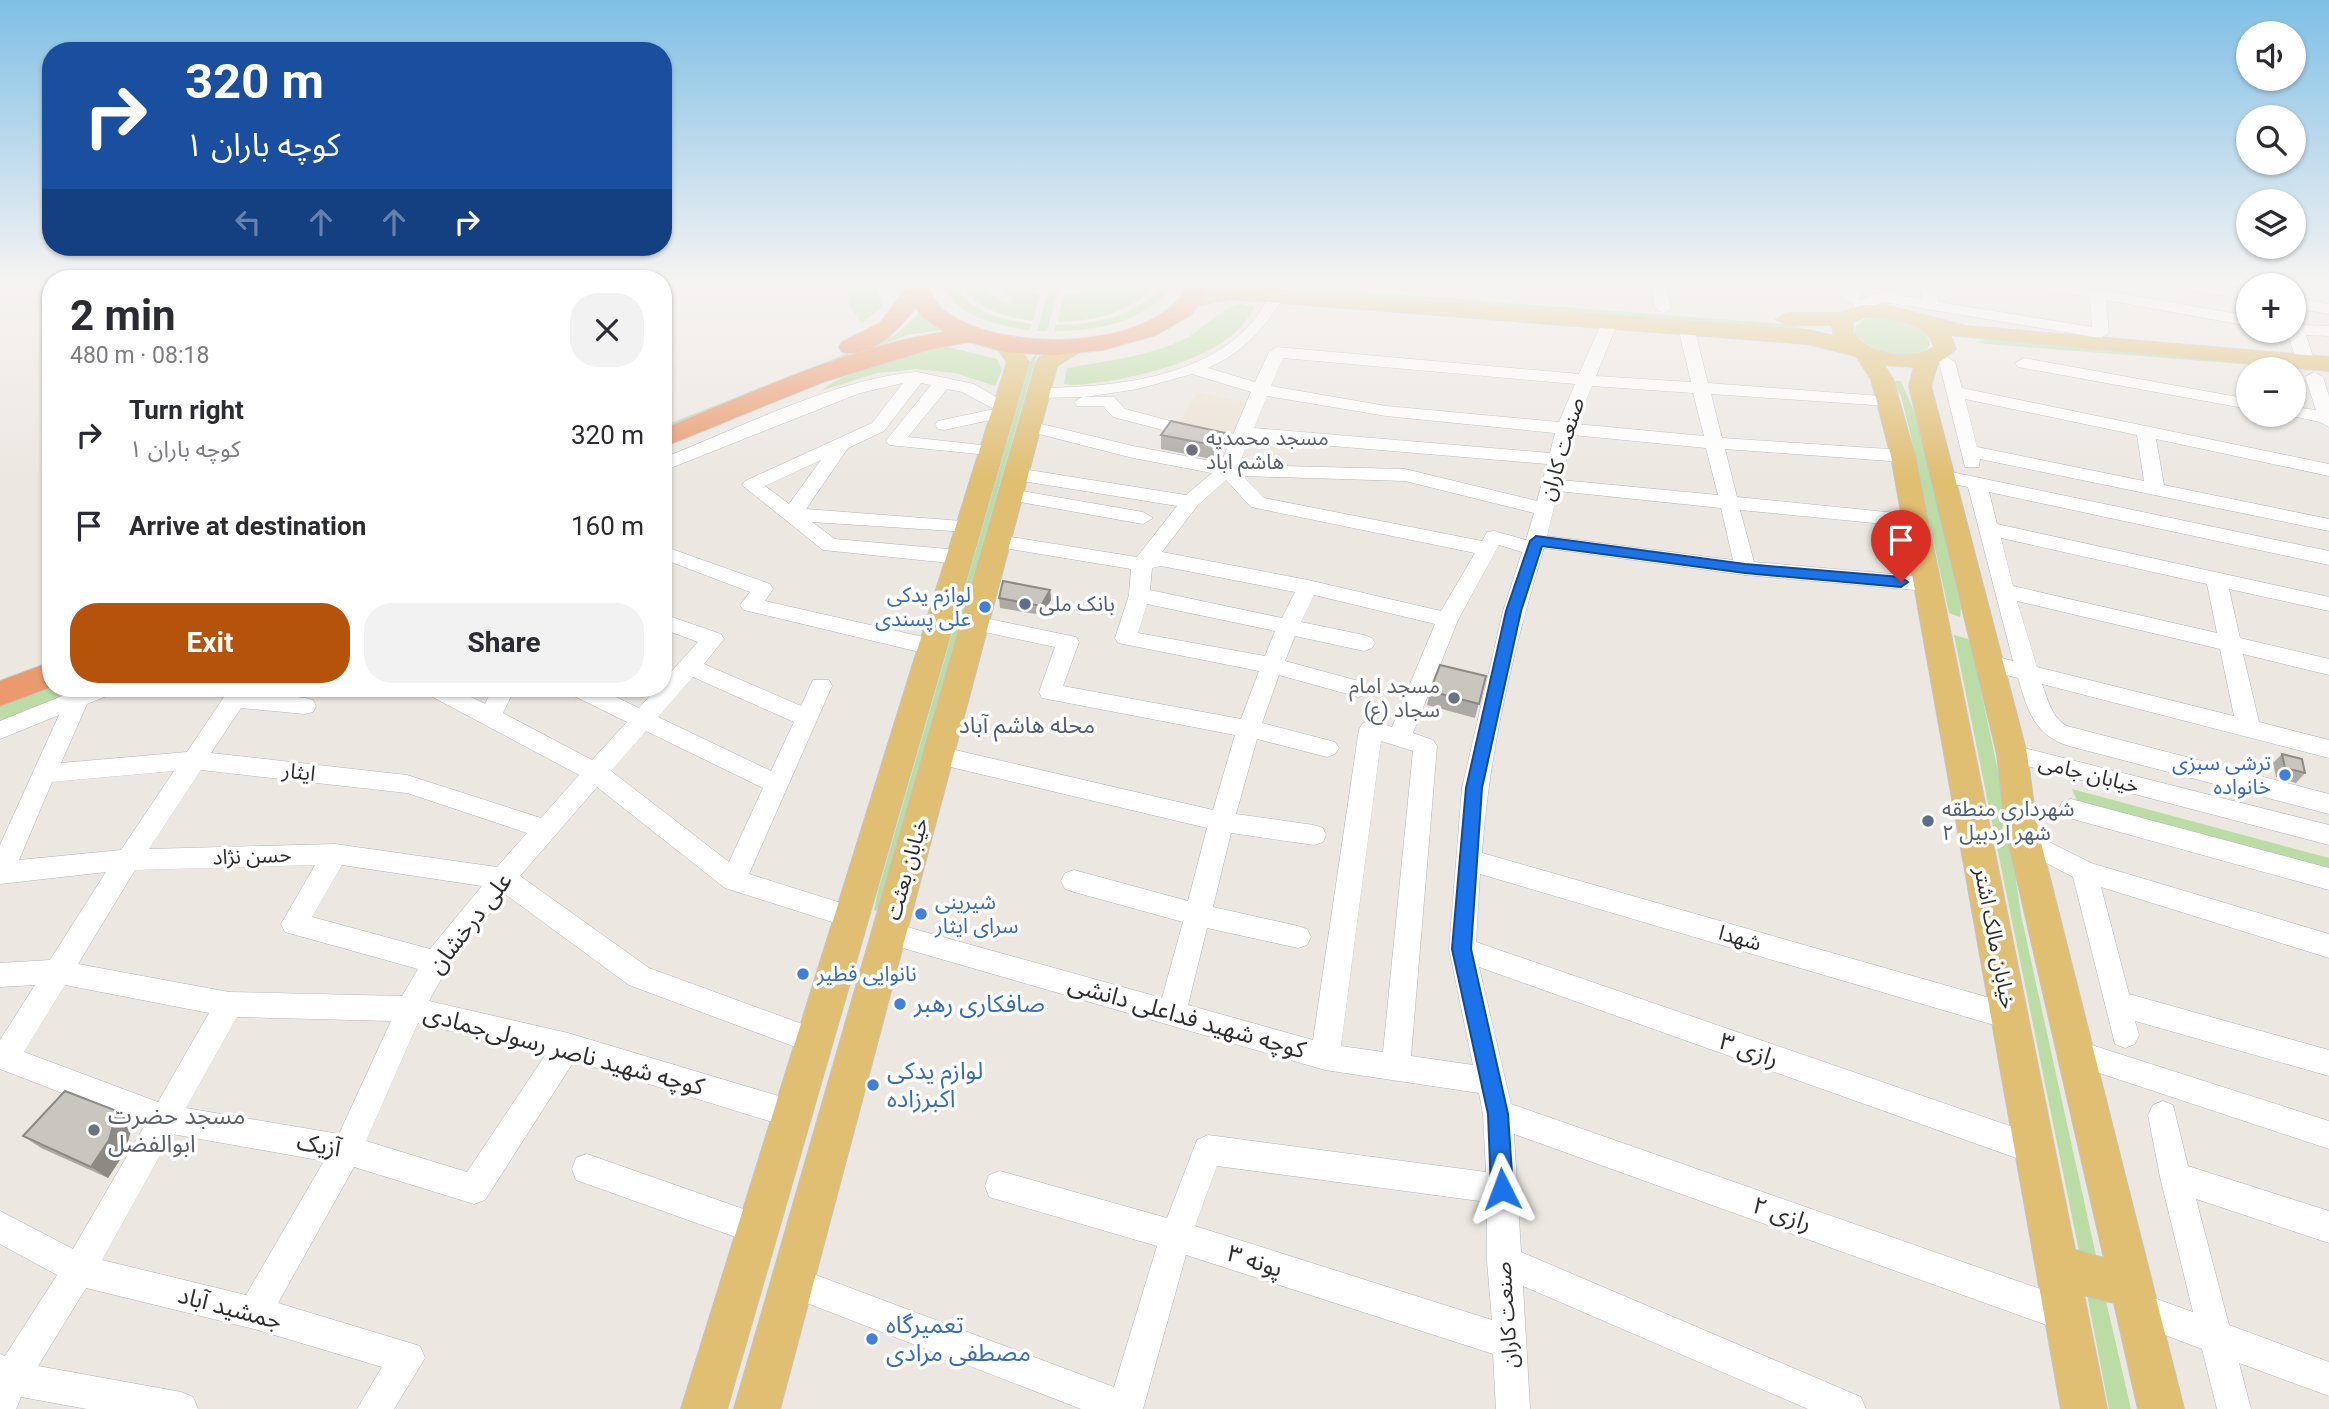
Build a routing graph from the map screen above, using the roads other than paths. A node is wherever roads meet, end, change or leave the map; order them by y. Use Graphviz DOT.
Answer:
graph roads {
  1 [pos="846,348"];
  2 [pos="899,348"];
  3 [pos="1008,348"];
  4 [pos="1075,348"];
  5 [pos="1229,348"];
  6 [pos="1598,348"];
  7 [pos="1691,348"];
  8 [pos="1857,348"];
  9 [pos="1945,348"];
  10 [pos="1957,348"];
  11 [pos="2039,348"];
  12 [pos="2055,348"];
  13 [pos="2304,348"];
  14 [pos="1860,349"];
  15 [pos="1277,352"];
  16 [pos="2024,363"];
  17 [pos="1933,366"];
  18 [pos="1191,368"];
  19 [pos="2236,370"];
  20 [pos="2315,372"];
  21 [pos="820,376"];
  22 [pos="917,377"];
  23 [pos="1583,380"];
  24 [pos="943,383"];
  25 [pos="1702,389"];
  26 [pos="1262,390"];
  27 [pos="1885,390"];
  28 [pos="1955,392"];
  29 [pos="1049,393"];
  30 [pos="2236,402"];
  31 [pos="921,407"];
  32 [pos="2306,414"];
  33 [pos="672,415"];
  34 [pos="1012,415"];
  35 [pos="2329,419"];
  36 [pos="944,425"];
  37 [pos="754,428"];
  38 [pos="1565,429"];
  39 [pos="2145,431"];
  40 [pos="1242,433"];
  41 [pos="672,435"];
  42 [pos="1211,437"];
  43 [pos="1715,443"];
  44 [pos="840,446"];
  45 [pos="945,446"];
  46 [pos="1969,451"];
  47 [pos="991,452"];
  48 [pos="1903,456"];
  49 [pos="1559,459"];
  50 [pos="672,461"];
  51 [pos="1227,470"];
  52 [pos="2329,470"];
  53 [pos="1942,476"];
  54 [pos="1976,480"];
  55 [pos="1013,484"];
  56 [pos="1552,485"];
  57 [pos="2155,489"];
  58 [pos="1191,502"];
  59 [pos="1731,504"];
  60 [pos="1543,509"];
  61 [pos="792,514"];
  62 [pos="1143,518"];
  63 [pos="1916,521"];
  64 [pos="2329,525"];
  65 [pos="1989,530"];
  66 [pos="975,541"];
  67 [pos="1535,545"];
  68 [pos="1489,549"];
  69 [pos="672,555"];
  70 [pos="2329,558"];
  71 [pos="1142,564"];
  72 [pos="1745,568"];
  73 [pos="2216,579"];
  74 [pos="1927,584"];
  75 [pos="1308,587"];
  76 [pos="2006,591"];
  77 [pos="1139,595"];
  78 [pos="2329,604"];
  79 [pos="1447,620"];
  80 [pos="975,623"];
  81 [pos="672,624"];
  82 [pos="1287,625"];
  83 [pos="1935,625"];
  84 [pos="1364,643"];
  85 [pos="2230,643"];
  86 [pos="932,647"];
  87 [pos="1986,648"];
  88 [pos="42,659"];
  89 [pos="1271,665"];
  90 [pos="689,666"];
  91 [pos="2329,667"];
  92 [pos="2027,673"];
  93 [pos="0,675"];
  94 [pos="42,678"];
  95 [pos="672,685"];
  96 [pos="821,686"];
  97 [pos="1358,689"];
  98 [pos="0,694"];
  99 [pos="236,697"];
  100 [pos="261,697"];
  101 [pos="453,697"];
  102 [pos="500,697"];
  103 [pos="597,697"];
  104 [pos="661,697"];
  105 [pos="78,698"];
  106 [pos="305,705"];
  107 [pos="490,716"];
  108 [pos="642,718"];
  109 [pos="807,718"];
  110 [pos="2248,727"];
  111 [pos="1250,729"];
  112 [pos="0,730"];
  113 [pos="1399,738"];
  114 [pos="1327,748"];
  115 [pos="2329,748"];
  116 [pos="2012,754"];
  117 [pos="938,755"];
  118 [pos="195,760"];
  119 [pos="596,773"];
  120 [pos="44,774"];
  121 [pos="777,784"];
  122 [pos="2329,804"];
  123 [pos="2071,809"];
  124 [pos="1224,822"];
  125 [pos="548,830"];
  126 [pos="1314,835"];
  127 [pos="2329,835"];
  128 [pos="2025,840"];
  129 [pos="335,854"];
  130 [pos="128,860"];
  131 [pos="1469,860"];
  132 [pos="2084,871"];
  133 [pos="0,873"];
  134 [pos="503,878"];
  135 [pos="2329,879"];
  136 [pos="734,880"];
  137 [pos="1074,881"];
  138 [pos="1199,915"];
  139 [pos="851,917"];
  140 [pos="889,933"];
  141 [pos="1297,937"];
  142 [pos="2329,946"];
  143 [pos="1462,949"];
  144 [pos="436,962"];
  145 [pos="57,972"];
  146 [pos="0,975"];
  147 [pos="2117,1003"];
  148 [pos="229,1004"];
  149 [pos="410,1009"];
  150 [pos="1172,1012"];
  151 [pos="2011,1017"];
  152 [pos="2125,1035"];
  153 [pos="814,1041"];
  154 [pos="568,1046"];
  155 [pos="2076,1053"];
  156 [pos="3,1056"];
  157 [pos="1325,1057"];
  158 [pos="2329,1063"];
  159 [pos="1396,1068"];
  160 [pos="1489,1081"];
  161 [pos="792,1114"];
  162 [pos="1498,1114"];
  163 [pos="2163,1115"];
  164 [pos="164,1118"];
  165 [pos="2329,1135"];
  166 [pos="347,1150"];
  167 [pos="2036,1150"];
  168 [pos="587,1169"];
  169 [pos="2175,1177"];
  170 [pos="1000,1186"];
  171 [pos="1502,1189"];
  172 [pos="0,1227"];
  173 [pos="2329,1227"];
  174 [pos="758,1228"];
  175 [pos="1176,1236"];
  176 [pos="1503,1261"];
  177 [pos="2057,1266"];
  178 [pos="79,1270"];
  179 [pos="792,1282"];
  180 [pos="2134,1297"];
  181 [pos="254,1313"];
  182 [pos="2066,1315"];
  183 [pos="2215,1337"];
  184 [pos="1508,1342"];
  185 [pos="2329,1379"];
  186 [pos="4,1385"];
  187 [pos="181,1409"];
  188 [pos="374,1409"];
  189 [pos="704,1409"];
  190 [pos="757,1409"];
  191 [pos="1125,1409"];
  192 [pos="1513,1409"];
  193 [pos="1849,1409"];
  194 [pos="2084,1409"];
  195 [pos="2161,1409"];
  196 [pos="2234,1409"];
  1 -- 33 [label="highway"];
  2 -- 21 [label="highway"];
  3 -- 34 [label="main road, خیابان بعثت"];
  4 -- 29 [label="main road, خیابان بعثت"];
  5 -- 18 [label="street"];
  6 -- 23 [label="street, صنعت کاران"];
  7 -- 25 [label="street"];
  8 -- 14 [label="main road"];
  9 -- 17 [label="main road"];
  10 -- 17 [label="main road"];
  11 -- 19 [label="main road"];
  12 -- 20 [label="main road"];
  13 -- 20 [label="street"];
  14 -- 17 [label="main road"];
  14 -- 27 [label="main road, خیابان مالک اشتر"];
  15 -- 23 [label="street"];
  15 -- 26 [label="street"];
  16 -- 30 [label="street"];
  17 -- 27 [label="main road"];
  17 -- 28 [label="street"];
  17 -- 53 [label="main road"];
  18 -- 26 [label="street"];
  18 -- 29 [label="street"];
  20 -- 35 [label="street"];
  21 -- 37 [label="highway"];
  21 -- 41 [label="highway"];
  22 -- 24 [label="street"];
  22 -- 37 [label="street"];
  22 -- 44 [label="street"];
  23 -- 25 [label="street"];
  23 -- 38 [label="street, صنعت کاران"];
  24 -- 31 [label="street"];
  24 -- 34 [label="street"];
  25 -- 27 [label="street"];
  25 -- 43 [label="street"];
  26 -- 38 [label="street"];
  26 -- 40 [label="street"];
  27 -- 48 [label="main road, خیابان مالک اشتر"];
  28 -- 39 [label="street"];
  28 -- 46 [label="street"];
  29 -- 34 [label="main road, خیابان بعثت"];
  29 -- 42 [label="street"];
  31 -- 36 [label="street"];
  31 -- 45 [label="street"];
  32 -- 35 [label="street"];
  34 -- 36 [label="street"];
  34 -- 47 [label="main road, خیابان بعثت"];
  34 -- 51 [label="street"];
  34 -- 55 [label="main road, خیابان بعثت"];
  36 -- 45 [label="street"];
  37 -- 50 [label="street"];
  38 -- 43 [label="street"];
  38 -- 49 [label="street, صنعت کاران"];
  39 -- 52 [label="street"];
  39 -- 57 [label="street"];
  40 -- 49 [label="street"];
  40 -- 51 [label="street"];
  43 -- 48 [label="street"];
  43 -- 59 [label="street"];
  44 -- 61 [label="street"];
  44 -- 61 [label="street"];
  45 -- 47 [label="street"];
  46 -- 54 [label="street"];
  46 -- 57 [label="street"];
  47 -- 66 [label="main road, خیابان بعثت"];
  48 -- 63 [label="main road, خیابان مالک اشتر"];
  49 -- 56 [label="street, صنعت کاران"];
  51 -- 58 [label="street"];
  51 -- 60 [label="street"];
  51 -- 68 [label="street"];
  53 -- 54 [label="street"];
  53 -- 87 [label="main road"];
  54 -- 65 [label="street"];
  54 -- 70 [label="street"];
  55 -- 58 [label="street"];
  55 -- 62 [label="street"];
  55 -- 66 [label="main road, خیابان بعثت"];
  56 -- 59 [label="street"];
  56 -- 60 [label="street, صنعت کاران"];
  57 -- 64 [label="street"];
  58 -- 71 [label="street"];
  59 -- 63 [label="street"];
  59 -- 72 [label="street"];
  60 -- 67 [label="street, صنعت کاران"];
  61 -- 66 [label="street"];
  61 -- 66 [label="street"];
  63 -- 74 [label="main road, خیابان مالک اشتر"];
  65 -- 73 [label="street"];
  65 -- 76 [label="street"];
  66 -- 71 [label="street"];
  66 -- 80 [label="main road, خیابان بعثت"];
  66 -- 86 [label="main road, خیابان بعثت"];
  67 -- 68 [label="street"];
  67 -- 72 [label="street"];
  67 -- 131 [label="street, صنعت کاران"];
  68 -- 79 [label="street"];
  69 -- 86 [label="street"];
  71 -- 75 [label="street"];
  71 -- 77 [label="street"];
  72 -- 74 [label="street"];
  73 -- 78 [label="street"];
  73 -- 85 [label="street"];
  74 -- 83 [label="main road, خیابان مالک اشتر"];
  75 -- 79 [label="street"];
  75 -- 82 [label="street"];
  76 -- 85 [label="street"];
  76 -- 92 [label="street"];
  77 -- 82 [label="street"];
  77 -- 89 [label="street"];
  79 -- 113 [label="street"];
  80 -- 111 [label="street"];
  80 -- 117 [label="main road, خیابان بعثت"];
  81 -- 90 [label="street, علی درخشان"];
  82 -- 84 [label="street"];
  82 -- 89 [label="street"];
  83 -- 87 [label="main road"];
  83 -- 151 [label="main road, خیابان مالک اشتر"];
  85 -- 91 [label="street"];
  85 -- 110 [label="street"];
  86 -- 139 [label="main road, خیابان بعثت"];
  87 -- 92 [label="street"];
  87 -- 116 [label="main road"];
  88 -- 93 [label="highway"];
  89 -- 97 [label="street"];
  89 -- 111 [label="street"];
  90 -- 95 [label="street, علی درخشان"];
  90 -- 109 [label="street"];
  92 -- 110 [label="street"];
  92 -- 122 [label="street"];
  94 -- 98 [label="highway"];
  96 -- 109 [label="street"];
  99 -- 118 [label="street"];
  100 -- 106 [label="street"];
  101 -- 107 [label="street"];
  102 -- 107 [label="street"];
  103 -- 108 [label="street"];
  104 -- 108 [label="street, علی درخشان"];
  105 -- 112 [label="street"];
  105 -- 120 [label="street"];
  107 -- 119 [label="street"];
  108 -- 119 [label="street, علی درخشان"];
  108 -- 121 [label="street"];
  109 -- 121 [label="street"];
  110 -- 115 [label="street"];
  111 -- 114 [label="street"];
  111 -- 124 [label="street"];
  113 -- 157 [label="street"];
  113 -- 159 [label="street"];
  116 -- 127 [label="street, خیابان جامی"];
  116 -- 128 [label="main road"];
  117 -- 124 [label="street"];
  117 -- 140 [label="main road, خیابان بعثت"];
  118 -- 120 [label="street, ایثار"];
  118 -- 125 [label="street, ایثار"];
  118 -- 130 [label="street"];
  119 -- 125 [label="street, علی درخشان"];
  119 -- 136 [label="street"];
  120 -- 133 [label="street"];
  121 -- 136 [label="street"];
  123 -- 135 [label="street"];
  124 -- 126 [label="street"];
  124 -- 138 [label="street"];
  125 -- 134 [label="street, علی درخشان"];
  128 -- 132 [label="street"];
  128 -- 155 [label="main road"];
  129 -- 130 [label="street, حسن نژاد"];
  129 -- 134 [label="street, حسن نژاد"];
  129 -- 144 [label="street"];
  130 -- 133 [label="street, حسن نژاد"];
  130 -- 145 [label="street"];
  131 -- 143 [label="street, صنعت کاران"];
  131 -- 151 [label="street, شهدا"];
  132 -- 142 [label="street"];
  132 -- 147 [label="street"];
  134 -- 144 [label="street, علی درخشان"];
  134 -- 153 [label="street"];
  136 -- 139 [label="street"];
  137 -- 138 [label="street"];
  138 -- 141 [label="street"];
  138 -- 150 [label="street"];
  139 -- 140 [label="main road"];
  139 -- 153 [label="main road, خیابان بعثت"];
  140 -- 150 [label="street, کوچه شهید فداعلی دانشی"];
  140 -- 179 [label="main road, خیابان بعثت"];
  143 -- 160 [label="street, صنعت کاران"];
  143 -- 167 [label="street, رازی ۳"];
  144 -- 149 [label="street, علی درخشان"];
  145 -- 146 [label="street, کوچه شهید ناصر رسولی‌جمادی"];
  145 -- 148 [label="street, کوچه شهید ناصر رسولی‌جمادی"];
  145 -- 156 [label="street"];
  147 -- 152 [label="street"];
  147 -- 158 [label="street"];
  148 -- 149 [label="street, کوچه شهید ناصر رسولی‌جمادی"];
  148 -- 164 [label="street"];
  149 -- 154 [label="street, کوچه شهید ناصر رسولی‌جمادی"];
  149 -- 166 [label="street, علی درخشان"];
  150 -- 157 [label="street, کوچه شهید فداعلی دانشی"];
  151 -- 167 [label="main road, خیابان مالک اشتر"];
  153 -- 161 [label="main road, خیابان بعثت"];
  154 -- 161 [label="street, کوچه شهید ناصر رسولی‌جمادی"];
  154 -- 166 [label="street, آزیک"];
  155 -- 165 [label="street"];
  155 -- 180 [label="main road"];
  156 -- 164 [label="street, آزیک"];
  157 -- 159 [label="street, کوچه شهید فداعلی دانشی"];
  159 -- 160 [label="street, کوچه شهید فداعلی دانشی"];
  160 -- 162 [label="street, صنعت کاران"];
  161 -- 174 [label="main road, خیابان بعثت"];
  162 -- 171 [label="street, صنعت کاران"];
  162 -- 182 [label="street, رازی ۲"];
  163 -- 169 [label="street"];
  164 -- 166 [label="street, آزیک"];
  164 -- 178 [label="street"];
  166 -- 181 [label="street, علی درخشان"];
  167 -- 177 [label="main road, خیابان مالک اشتر"];
  168 -- 174 [label="street"];
  169 -- 173 [label="street"];
  169 -- 183 [label="street"];
  170 -- 175 [label="street, پونه ۳"];
  171 -- 175 [label="street"];
  171 -- 176 [label="street, صنعت کاران"];
  172 -- 178 [label="street, جمشید آباد"];
  174 -- 189 [label="main road, خیابان بعثت"];
  175 -- 184 [label="street, پونه ۳"];
  175 -- 191 [label="street"];
  176 -- 184 [label="street, صنعت کاران"];
  176 -- 193 [label="street"];
  177 -- 180 [label="main road"];
  177 -- 182 [label="main road, خیابان مالک اشتر"];
  178 -- 181 [label="street, جمشید آباد"];
  178 -- 186 [label="street"];
  179 -- 190 [label="main road, خیابان بعثت"];
  179 -- 191 [label="street"];
  180 -- 183 [label="street"];
  180 -- 195 [label="main road"];
  181 -- 188 [label="street, جمشید آباد"];
  182 -- 194 [label="main road, خیابان مالک اشتر"];
  183 -- 185 [label="street"];
  183 -- 196 [label="street"];
  184 -- 192 [label="street, صنعت کاران"];
  186 -- 187 [label="street"];
}
